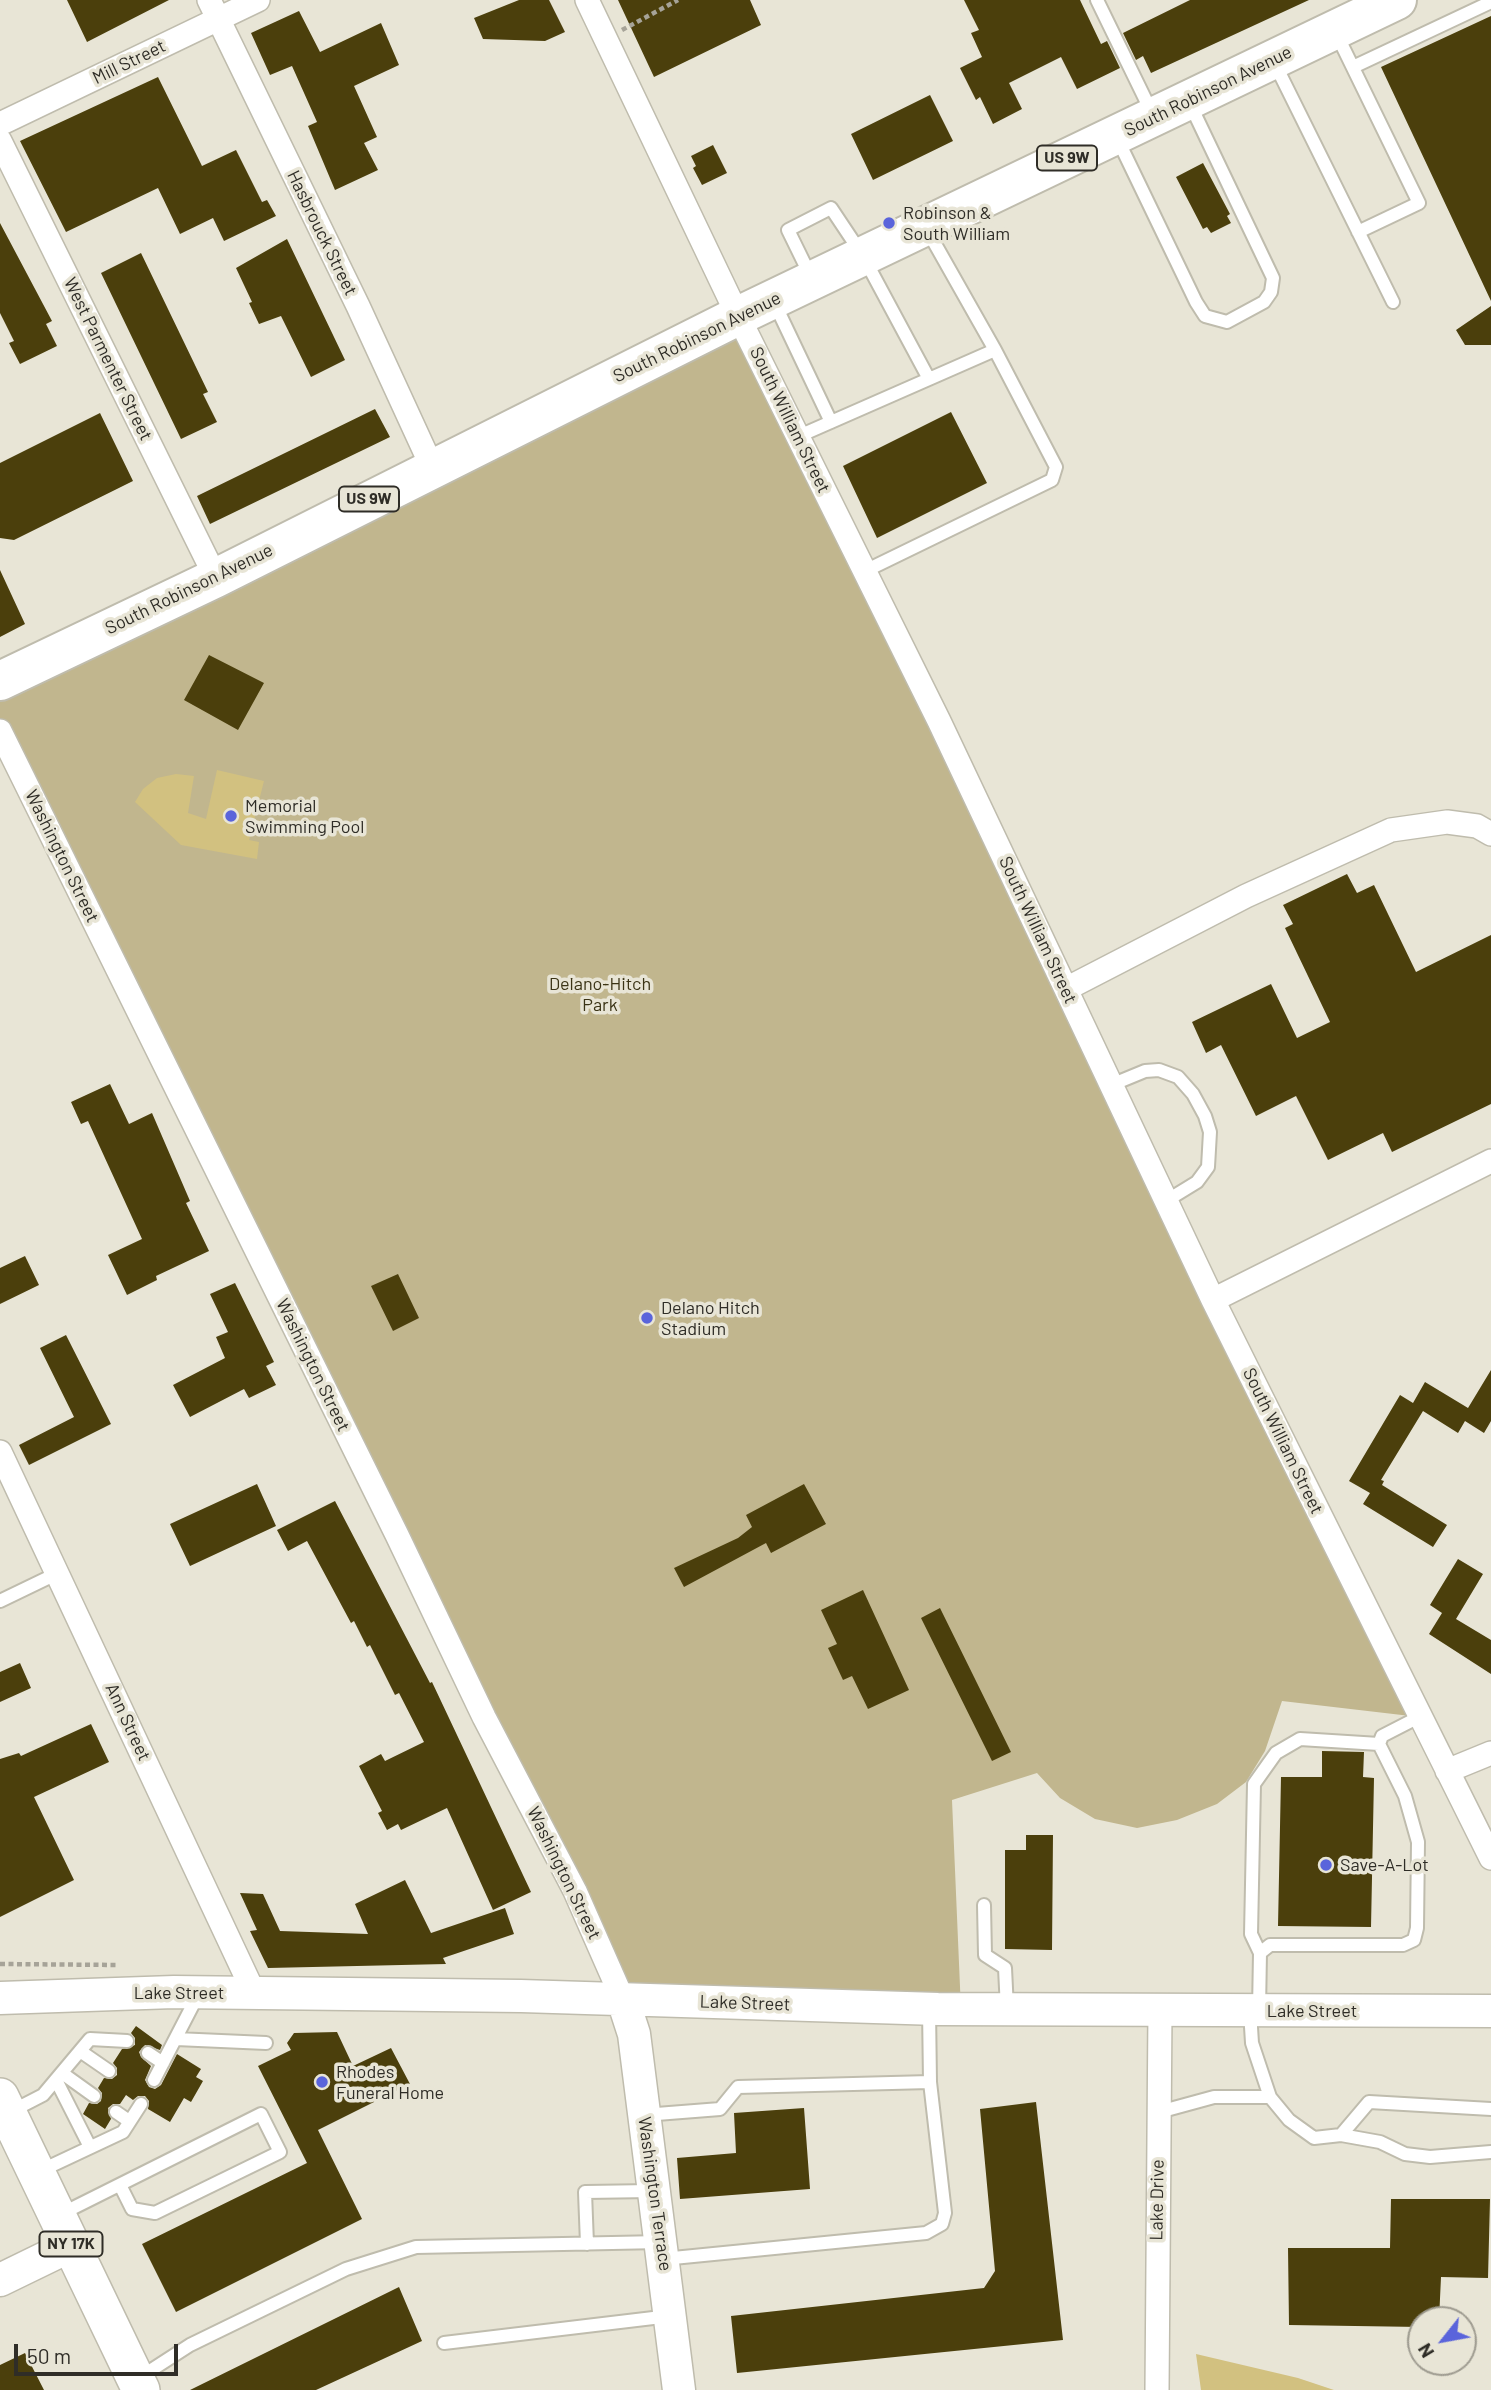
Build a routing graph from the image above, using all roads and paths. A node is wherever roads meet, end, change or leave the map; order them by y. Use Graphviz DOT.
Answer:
graph roads {
  1 [pos="258,0"];
  2 [pos="587,0"];
  3 [pos="678,0"];
  4 [pos="1097,0"];
  5 [pos="1397,0"];
  6 [pos="1491,2"];
  7 [pos="214,9"];
  8 [pos="1334,30"];
  9 [pos="606,39"];
  10 [pos="1273,60"];
  11 [pos="1353,67"];
  12 [pos="1188,100"];
  13 [pos="1153,117"];
  14 [pos="0,124"];
  15 [pos="1115,135"];
  16 [pos="0,141"];
  17 [pos="925,225"];
  18 [pos="1358,232"];
  19 [pos="863,256"];
  20 [pos="813,280"];
  21 [pos="773,299"];
  22 [pos="1393,302"];
  23 [pos="738,316"];
  24 [pos="995,350"];
  25 [pos="929,379"];
  26 [pos="831,422"];
  27 [pos="799,436"];
  28 [pos="432,467"];
  29 [pos="865,571"];
  30 [pos="216,578"];
  31 [pos="0,681"];
  32 [pos="0,731"];
  33 [pos="1491,834"];
  34 [pos="1066,989"];
  35 [pos="1111,1085"];
  36 [pos="1491,1161"];
  37 [pos="1166,1201"];
  38 [pos="1213,1300"];
  39 [pos="0,1452"];
  40 [pos="58,1573"];
  41 [pos="0,1601"];
  42 [pos="1419,1717"];
  43 [pos="1379,1744"];
  44 [pos="1491,1753"];
  45 [pos="1447,1771"];
  46 [pos="1491,1858"];
  47 [pos="984,1905"];
  48 [pos="1260,1953"];
  49 [pos="0,1964"];
  50 [pos="123,1965"];
  51 [pos="199,1993"];
  52 [pos="254,1993"];
  53 [pos="0,1998"];
  54 [pos="623,2000"];
  55 [pos="929,2009"];
  56 [pos="1007,2010"];
  57 [pos="1160,2010"];
  58 [pos="1254,2010"];
  59 [pos="1491,2011"];
  60 [pos="176,2039"];
  61 [pos="127,2041"];
  62 [pos="265,2043"];
  63 [pos="80,2051"];
  64 [pos="148,2053"];
  65 [pos="163,2063"];
  66 [pos="109,2071"];
  67 [pos="59,2076"];
  68 [pos="154,2080"];
  69 [pos="930,2082"];
  70 [pos="94,2096"];
  71 [pos="1270,2097"];
  72 [pos="141,2104"];
  73 [pos="4,2105"];
  74 [pos="1491,2109"];
  75 [pos="116,2112"];
  76 [pos="1159,2112"];
  77 [pos="644,2115"];
  78 [pos="129,2121"];
  79 [pos="1340,2135"];
  80 [pos="90,2147"];
  81 [pos="1491,2152"];
  82 [pos="37,2173"];
  83 [pos="120,2185"];
  84 [pos="655,2191"];
  85 [pos="64,2231"];
  86 [pos="587,2244"];
  87 [pos="662,2251"];
  88 [pos="0,2280"];
  89 [pos="670,2316"];
  90 [pos="444,2343"];
  91 [pos="139,2385"];
  92 [pos="679,2390"];
  93 [pos="1157,2390"];
  1 -- 7 [label="street, Mill Street"];
  2 -- 9 [label="street, South William Street"];
  3 -- 9 [label="path"];
  4 -- 13 [label="lane"];
  5 -- 8 [label="highway, South Robinson Avenue / US 9W"];
  6 -- 11 [label="lane"];
  7 -- 14 [label="street, Mill Street"];
  7 -- 28 [label="street, Hasbrouck Street"];
  8 -- 10 [label="highway, South Robinson Avenue / US 9W"];
  8 -- 11 [label="lane"];
  9 -- 23 [label="street, South William Street"];
  10 -- 12 [label="highway, South Robinson Avenue / US 9W"];
  10 -- 18 [label="lane"];
  11 -- 18 [label="lane"];
  12 -- 13 [label="highway, South Robinson Avenue / US 9W"];
  12 -- 15 [label="lane"];
  13 -- 15 [label="highway, South Robinson Avenue / US 9W"];
  15 -- 17 [label="highway, South Robinson Avenue / US 9W"];
  16 -- 30 [label="street, West Parmenter Street"];
  17 -- 19 [label="highway, South Robinson Avenue / US 9W"];
  17 -- 24 [label="lane"];
  18 -- 22 [label="lane"];
  19 -- 20 [label="highway, South Robinson Avenue / US 9W"];
  19 -- 20 [label="lane"];
  19 -- 25 [label="lane"];
  20 -- 21 [label="highway, South Robinson Avenue / US 9W"];
  21 -- 23 [label="highway, South Robinson Avenue / US 9W"];
  21 -- 26 [label="lane"];
  23 -- 27 [label="street, South William Street"];
  23 -- 28 [label="highway, South Robinson Avenue / US 9W"];
  24 -- 25 [label="lane"];
  24 -- 29 [label="lane"];
  25 -- 26 [label="lane"];
  26 -- 27 [label="lane"];
  27 -- 29 [label="street, South William Street"];
  28 -- 30 [label="highway, South Robinson Avenue / US 9W"];
  29 -- 34 [label="street, South William Street"];
  30 -- 31 [label="highway, South Robinson Avenue / US 9W"];
  32 -- 54 [label="street, Washington Street"];
  33 -- 34 [label="street"];
  34 -- 35 [label="street, South William Street"];
  35 -- 37 [label="street, South William Street"];
  35 -- 37 [label="lane"];
  36 -- 38 [label="street"];
  37 -- 38 [label="street, South William Street"];
  38 -- 42 [label="street, South William Street"];
  39 -- 40 [label="street, Ann Street"];
  40 -- 41 [label="lane"];
  40 -- 52 [label="street, Ann Street"];
  42 -- 43 [label="lane"];
  42 -- 45 [label="street, South William Street"];
  43 -- 48 [label="lane"];
  43 -- 48 [label="lane"];
  44 -- 45 [label="street"];
  45 -- 46 [label="street, South William Street"];
  47 -- 56 [label="lane"];
  48 -- 58 [label="lane"];
  49 -- 50 [label="path"];
  51 -- 52 [label="main road, Lake Street"];
  51 -- 53 [label="main road, Lake Street"];
  51 -- 60 [label="lane"];
  52 -- 54 [label="main road, Lake Street"];
  54 -- 55 [label="main road, Lake Street"];
  54 -- 77 [label="main road, Washington Terrace"];
  55 -- 56 [label="main road, Lake Street"];
  55 -- 69 [label="lane"];
  56 -- 57 [label="main road, Lake Street"];
  57 -- 58 [label="main road, Lake Street"];
  57 -- 76 [label="street, Lake Drive"];
  58 -- 59 [label="main road, Lake Street"];
  58 -- 71 [label="lane"];
  60 -- 62 [label="lane"];
  60 -- 65 [label="lane"];
  61 -- 63 [label="lane"];
  63 -- 66 [label="lane"];
  63 -- 67 [label="lane"];
  64 -- 65 [label="lane"];
  65 -- 68 [label="lane"];
  67 -- 70 [label="lane"];
  67 -- 73 [label="lane"];
  67 -- 80 [label="lane"];
  69 -- 77 [label="lane"];
  69 -- 87 [label="lane"];
  71 -- 76 [label="lane"];
  71 -- 79 [label="lane"];
  72 -- 78 [label="lane"];
  73 -- 82 [label="main road, NY 17K"];
  74 -- 79 [label="lane"];
  75 -- 78 [label="lane"];
  76 -- 93 [label="street, Lake Drive"];
  77 -- 84 [label="main road, Washington Terrace"];
  78 -- 80 [label="lane"];
  79 -- 81 [label="lane"];
  80 -- 82 [label="lane"];
  82 -- 85 [label="main road, NY 17K"];
  83 -- 83 [label="lane"];
  83 -- 85 [label="lane"];
  84 -- 86 [label="lane"];
  84 -- 87 [label="main road, Washington Terrace"];
  85 -- 88 [label="main road"];
  85 -- 91 [label="main road, NY 17K"];
  86 -- 87 [label="lane"];
  86 -- 91 [label="lane"];
  87 -- 89 [label="main road, Washington Terrace"];
  89 -- 90 [label="lane"];
  89 -- 92 [label="main road, Washington Terrace"];
}
